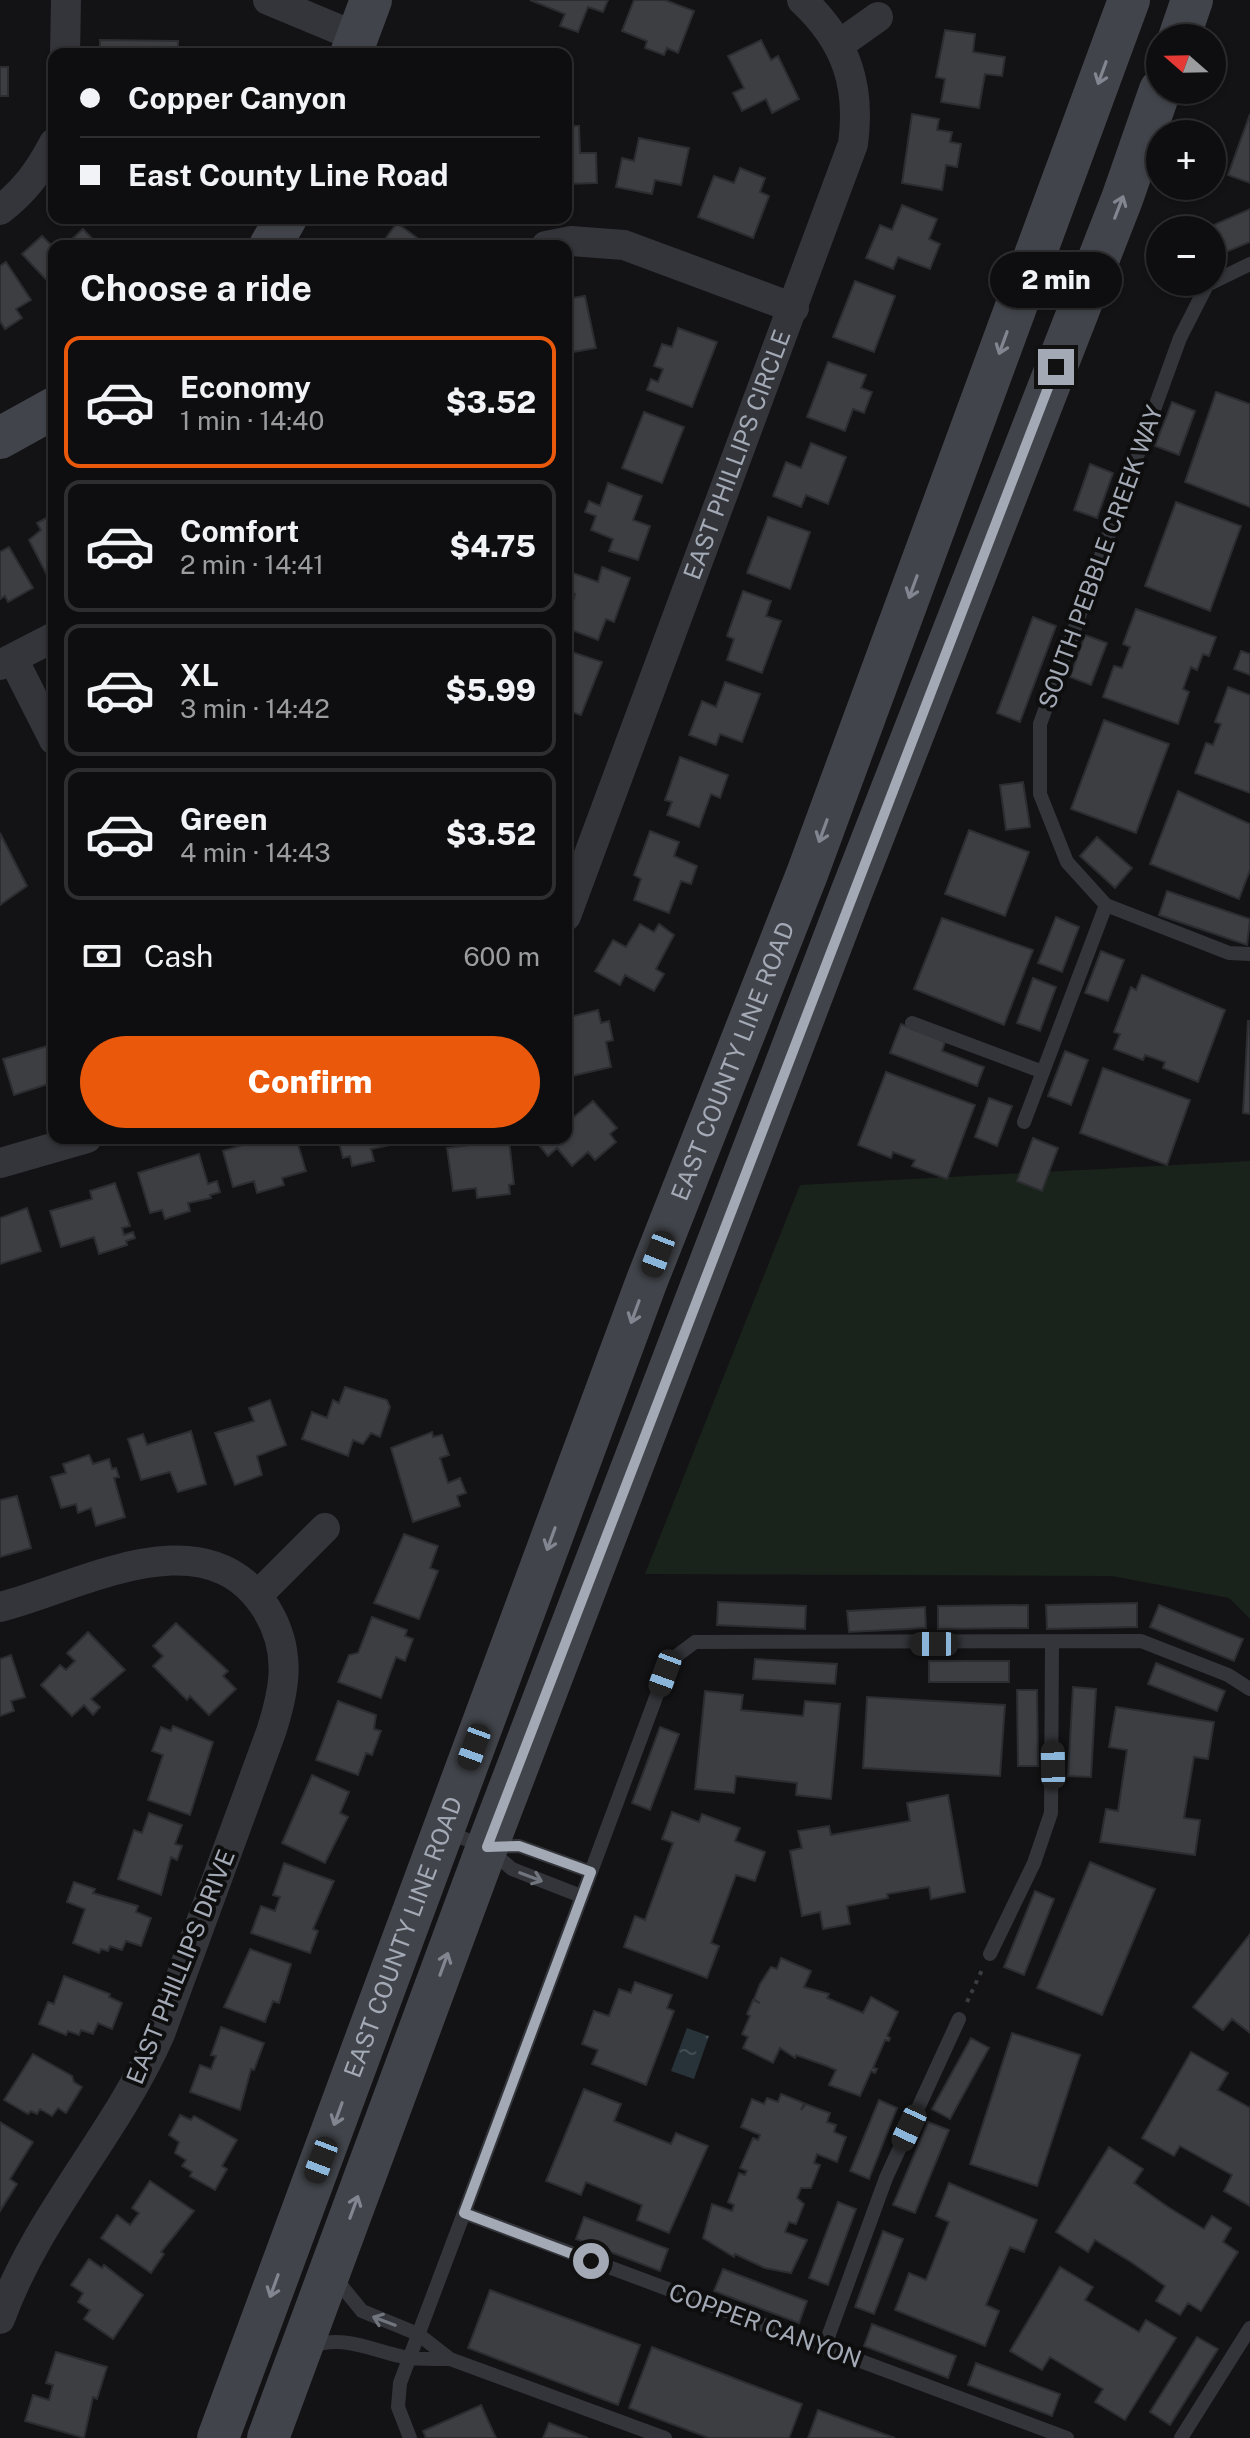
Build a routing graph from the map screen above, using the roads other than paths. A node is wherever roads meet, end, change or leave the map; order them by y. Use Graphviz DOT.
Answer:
graph roads {
  1 [pos="66,0"];
  2 [pos="268,0"];
  3 [pos="802,0"];
  4 [pos="1129,0"];
  5 [pos="1192,0"];
  6 [pos="878,17"];
  7 [pos="1184,24"];
  8 [pos="360,30"];
  9 [pos="840,44"];
  10 [pos="65,48"];
  11 [pos="1155,104"];
  12 [pos="48,155"];
  13 [pos="0,210"];
  14 [pos="572,241"];
  15 [pos="1250,264"];
  16 [pos="794,308"];
  17 [pos="48,411"];
  18 [pos="0,438"];
  19 [pos="48,640"];
  20 [pos="6,662"];
  21 [pos="48,730"];
  22 [pos="572,900"];
  23 [pos="1106,905"];
  24 [pos="1250,954"];
  25 [pos="912,1023"];
  26 [pos="1043,1072"];
  27 [pos="1024,1122"];
  28 [pos="66,1144"];
  29 [pos="0,1163"];
  30 [pos="325,1528"];
  31 [pos="258,1595"];
  32 [pos="0,1607"];
  33 [pos="1052,1643"];
  34 [pos="1250,1689"];
  35 [pos="442,1831"];
  36 [pos="487,1847"];
  37 [pos="591,1872"];
  38 [pos="581,1896"];
  39 [pos="990,1954"];
  40 [pos="959,2019"];
  41 [pos="464,2213"];
  42 [pos="331,2271"];
  43 [pos="0,2319"];
  44 [pos="1250,2328"];
  45 [pos="418,2334"];
  46 [pos="824,2348"];
  47 [pos="301,2350"];
  48 [pos="409,2358"];
  49 [pos="450,2359"];
  50 [pos="218,2438"];
  51 [pos="268,2438"];
  52 [pos="410,2438"];
  53 [pos="665,2438"];
  54 [pos="1067,2438"];
  55 [pos="1181,2438"];
  1 -- 10 [label="street"];
  2 -- 8 [label="street"];
  3 -- 9 [label="street, EAST PHILLIPS CIRCLE"];
  4 -- 35 [label="main road, EAST COUNTY LINE ROAD, one-way"];
  5 -- 7 [label="main road"];
  6 -- 9 [label="street"];
  9 -- 16 [label="street, EAST PHILLIPS CIRCLE"];
  36 -- 11 [label="main road, EAST COUNTY LINE ROAD, one-way"];
  12 -- 13 [label="street"];
  14 -- 16 [label="street"];
  15 -- 23 [label="lane, SOUTH PEBBLE CREEK WAY"];
  16 -- 22 [label="street, EAST PHILLIPS CIRCLE"];
  17 -- 18 [label="main road"];
  19 -- 20 [label="street"];
  20 -- 21 [label="street"];
  23 -- 24 [label="lane, SOUTH PEBBLE CREEK WAY"];
  23 -- 26 [label="lane"];
  25 -- 26 [label="lane"];
  26 -- 27 [label="lane"];
  28 -- 29 [label="street"];
  30 -- 31 [label="street"];
  31 -- 32 [label="street, EAST PHILLIPS DRIVE"];
  31 -- 43 [label="street, EAST PHILLIPS DRIVE"];
  33 -- 34 [label="lane"];
  33 -- 37 [label="lane"];
  33 -- 39 [label="lane"];
  35 -- 36 [label="lane"];
  35 -- 50 [label="main road, EAST COUNTY LINE ROAD, one-way"];
  36 -- 37 [label="lane"];
  36 -- 38 [label="lane, one-way"];
  42 -- 36 [label="main road, EAST COUNTY LINE ROAD, one-way"];
  37 -- 38 [label="lane"];
  38 -- 41 [label="lane"];
  40 -- 46 [label="lane"];
  41 -- 45 [label="lane"];
  41 -- 46 [label="lane, COPPER CANYON"];
  45 -- 42 [label="lane, one-way"];
  42 -- 47 [label="main road, EAST COUNTY LINE ROAD"];
  44 -- 55 [label="lane"];
  45 -- 48 [label="lane"];
  45 -- 49 [label="lane"];
  46 -- 54 [label="lane, COPPER CANYON"];
  47 -- 48 [label="lane"];
  47 -- 51 [label="main road, EAST COUNTY LINE ROAD"];
  48 -- 49 [label="lane"];
  48 -- 52 [label="lane"];
  49 -- 53 [label="lane"];
}
